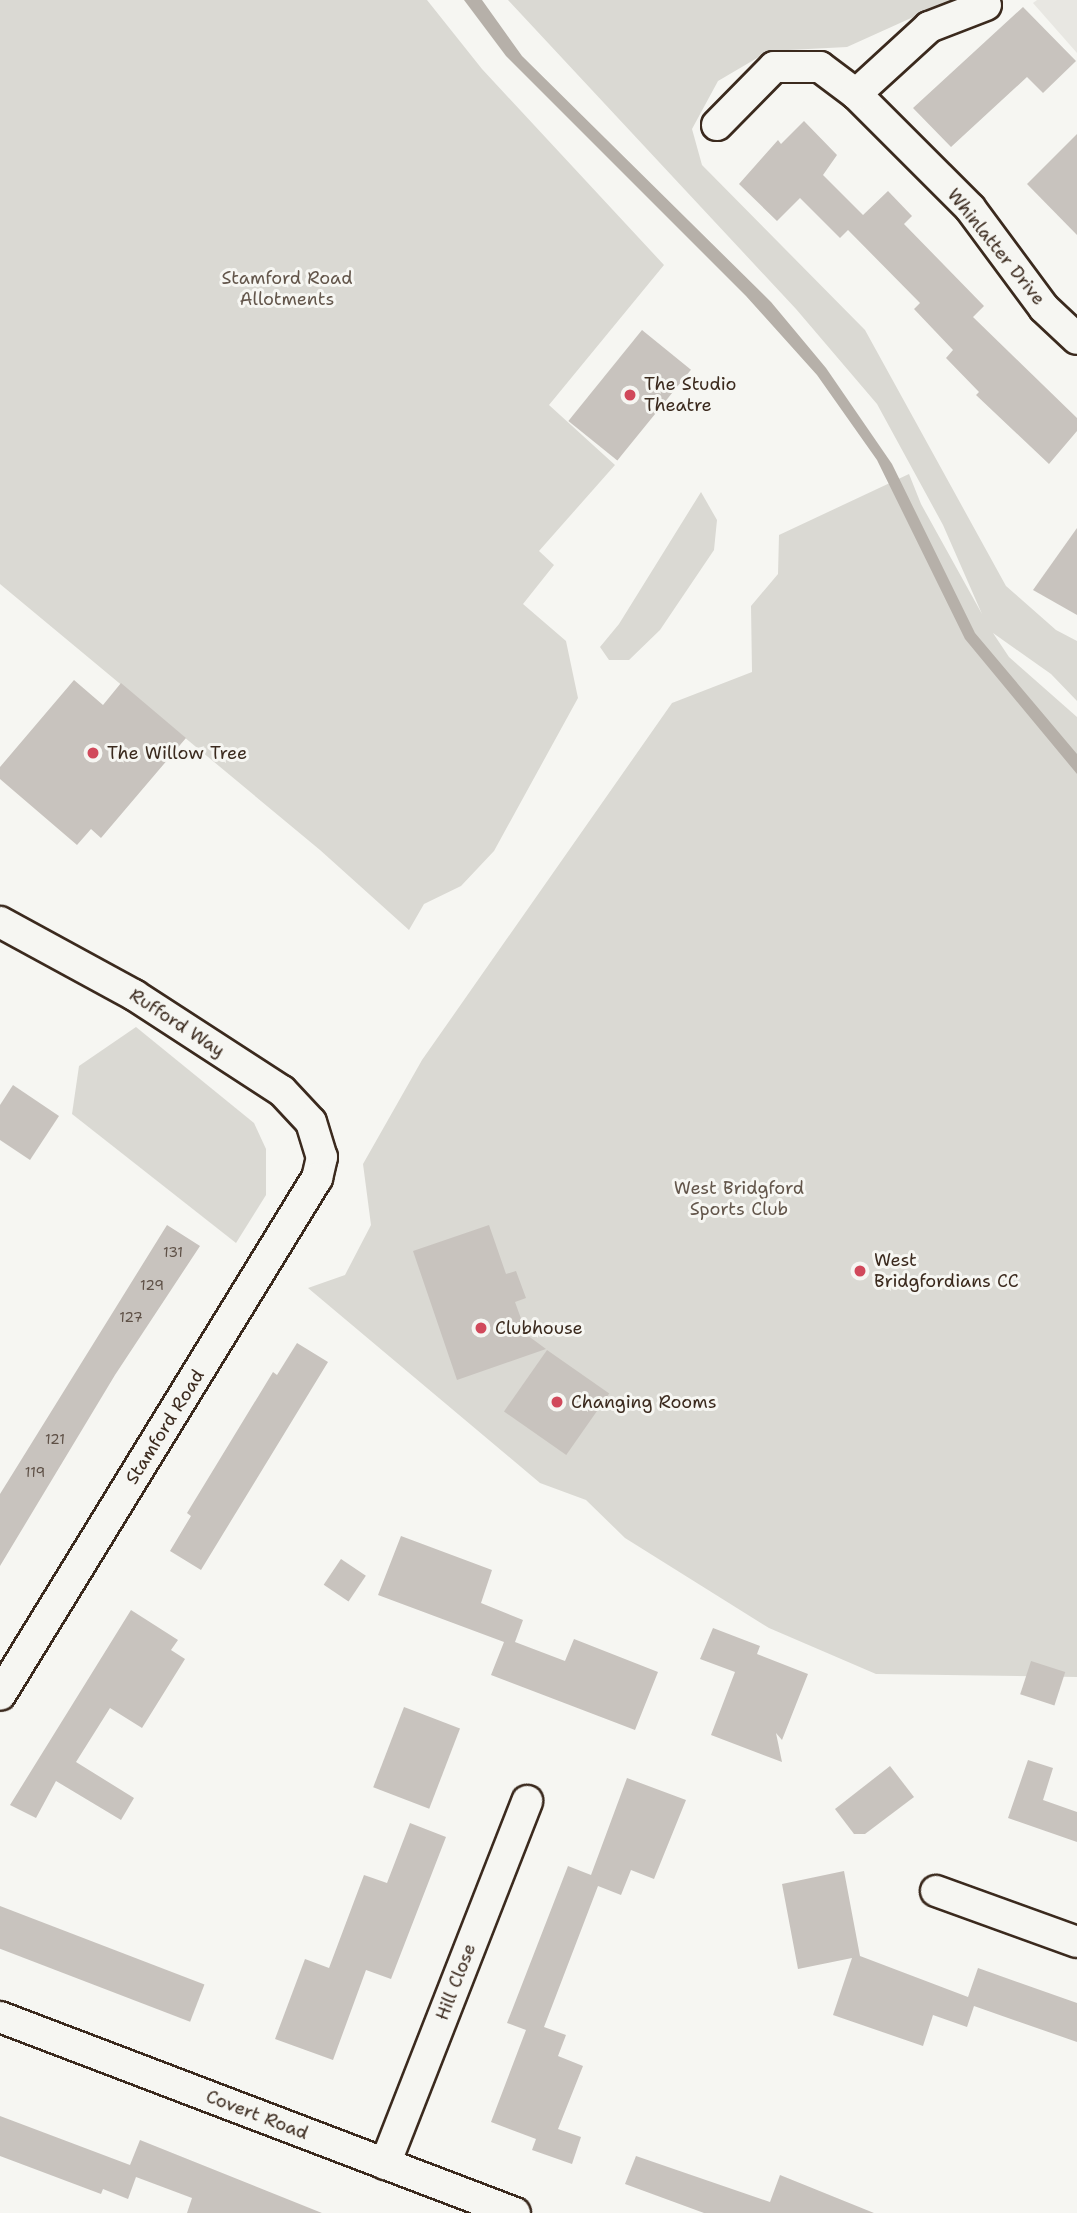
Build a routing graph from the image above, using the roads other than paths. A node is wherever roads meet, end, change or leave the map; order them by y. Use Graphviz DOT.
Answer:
graph roads {
  1 [pos="986,5"];
  2 [pos="856,94"];
  3 [pos="717,125"];
  4 [pos="1077,339"];
  5 [pos="0,922"];
  6 [pos="322,1157"];
  7 [pos="0,1695"];
  8 [pos="527,1801"];
  9 [pos="936,1891"];
  10 [pos="1077,1942"];
  11 [pos="0,2017"];
  12 [pos="385,2164"];
  13 [pos="514,2213"];
  1 -- 2 [label="street"];
  2 -- 3 [label="street, Whinlatter Drive"];
  2 -- 4 [label="street, Whinlatter Drive"];
  5 -- 6 [label="street, Rufford Way"];
  6 -- 7 [label="street, Stamford Road"];
  8 -- 12 [label="street, Hill Close"];
  9 -- 10 [label="street"];
  11 -- 12 [label="street, Covert Road"];
  12 -- 13 [label="street, Covert Road"];
}
